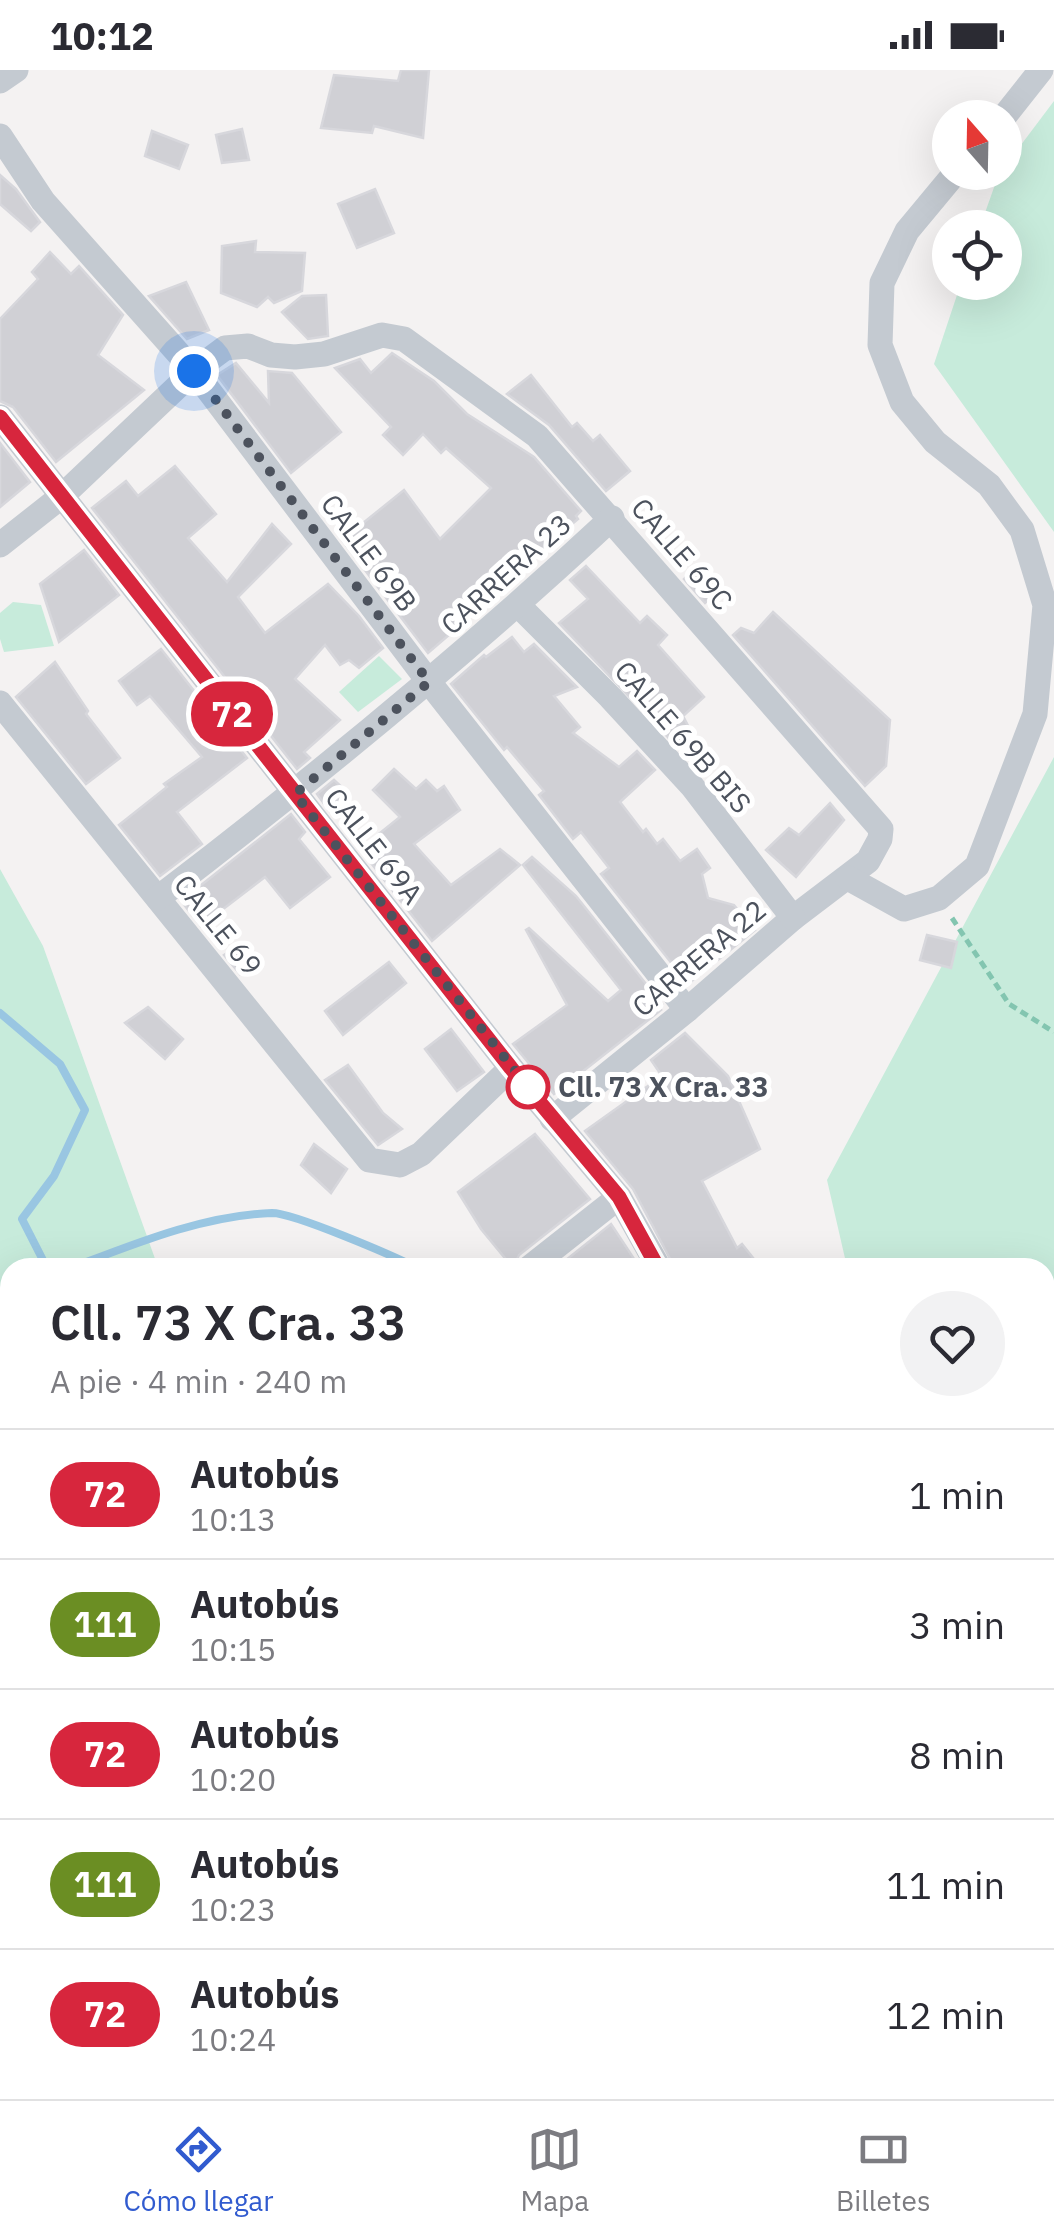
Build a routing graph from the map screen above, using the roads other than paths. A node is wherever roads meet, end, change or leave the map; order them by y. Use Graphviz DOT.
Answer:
graph roads {
  1 [pos="16,70"];
  2 [pos="1041,70"];
  3 [pos="0,80"];
  4 [pos="1017,100"];
  5 [pos="0,136"];
  6 [pos="941,190"];
  7 [pos="194,371"];
  8 [pos="0,417"];
  9 [pos="62,496"];
  10 [pos="612,518"];
  11 [pos="0,545"];
  12 [pos="518,605"];
  13 [pos="429,682"];
  14 [pos="0,704"];
  15 [pos="295,794"];
  16 [pos="880,839"];
  17 [pos="848,878"];
  18 [pos="158,898"];
  19 [pos="792,918"];
  20 [pos="687,1010"];
  21 [pos="511,1068"];
  22 [pos="552,1118"];
  23 [pos="619,1197"];
  24 [pos="542,1258"];
  25 [pos="653,1258"];
  1 -- 3 [label="street"];
  2 -- 4 [label="street"];
  5 -- 7 [label="street, CALLE 69B"];
  6 -- 17 [label="street"];
  7 -- 9 [label="street"];
  7 -- 10 [label="street, CALLE 69C"];
  7 -- 13 [label="street, CALLE 69B"];
  8 -- 9 [label="street, CALLE 69A"];
  9 -- 11 [label="street"];
  9 -- 15 [label="street, CALLE 69A"];
  10 -- 12 [label="street, CARRERA 23"];
  10 -- 16 [label="street, CALLE 69C"];
  12 -- 13 [label="street, CARRERA 23"];
  12 -- 19 [label="street, CALLE 69B BIS"];
  13 -- 15 [label="street, CARRERA 23"];
  13 -- 20 [label="street, CALLE 69B"];
  14 -- 18 [label="street, CALLE 69"];
  15 -- 18 [label="street, CARRERA 23"];
  15 -- 21 [label="street, CALLE 69A"];
  16 -- 17 [label="street, CARRERA 22"];
  17 -- 19 [label="street, CARRERA 22"];
  18 -- 21 [label="street, CALLE 69"];
  19 -- 20 [label="street, CARRERA 22"];
  20 -- 22 [label="street, CARRERA 22"];
  21 -- 22 [label="street, CALLE 69A"];
  22 -- 23 [label="street, CALLE 69A"];
  23 -- 24 [label="street"];
  23 -- 25 [label="street, CALLE 69A"];
}
